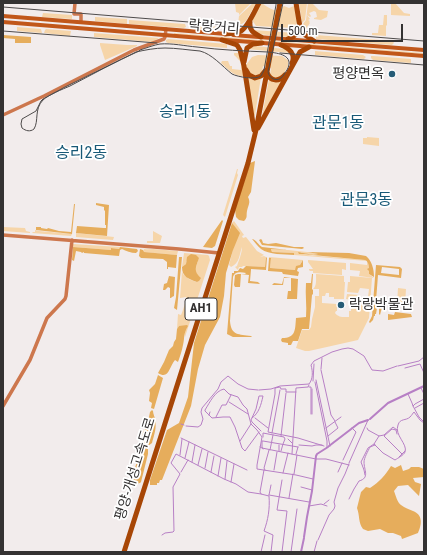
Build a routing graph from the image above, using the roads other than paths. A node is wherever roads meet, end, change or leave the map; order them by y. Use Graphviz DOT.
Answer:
graph roads {
  1 [pos="75,3"];
  2 [pos="295,3"];
  3 [pos="258,4"];
  4 [pos="279,4"];
  5 [pos="3,16"];
  6 [pos="250,21"];
  7 [pos="3,22"];
  8 [pos="81,22"];
  9 [pos="300,27"];
  10 [pos="166,29"];
  11 [pos="225,34"];
  12 [pos="165,35"];
  13 [pos="261,37"];
  14 [pos="288,39"];
  15 [pos="222,40"];
  16 [pos="314,41"];
  17 [pos="262,43"];
  18 [pos="281,45"];
  19 [pos="309,47"];
  20 [pos="424,50"];
  21 [pos="424,56"];
  22 [pos="244,64"];
  23 [pos="266,71"];
  24 [pos="3,115"];
  25 [pos="255,130"];
  26 [pos="3,235"];
  27 [pos="72,240"];
  28 [pos="218,252"];
  29 [pos="3,406"];
  30 [pos="123,552"];
  1 -- 8 [label="main road"];
  2 -- 9 [label="highway"];
  3 -- 6 [label="highway"];
  4 -- 23 [label="highway"];
  5 -- 8 [label="main road, 락랑거리"];
  6 -- 11 [label="highway"];
  6 -- 13 [label="highway"];
  7 -- 12 [label="main road, 락랑거리"];
  8 -- 10 [label="main road, 락랑거리"];
  9 -- 14 [label="highway"];
  9 -- 16 [label="highway"];
  10 -- 11 [label="main road, 락랑거리"];
  10 -- 12 [label="main road"];
  11 -- 13 [label="main road, 락랑거리"];
  12 -- 15 [label="main road, 락랑거리"];
  12 -- 24 [label="main road"];
  13 -- 14 [label="main road, 락랑거리"];
  14 -- 16 [label="main road, 락랑거리"];
  15 -- 17 [label="main road, 락랑거리"];
  15 -- 22 [label="highway"];
  16 -- 20 [label="main road, 락랑거리"];
  17 -- 18 [label="main road, 락랑거리"];
  17 -- 22 [label="highway"];
  18 -- 19 [label="main road, 락랑거리"];
  18 -- 23 [label="highway"];
  19 -- 21 [label="main road, 락랑거리"];
  19 -- 25 [label="highway"];
  22 -- 23 [label="highway"];
  22 -- 25 [label="highway"];
  23 -- 25 [label="highway"];
  25 -- 28 [label="highway"];
  26 -- 27 [label="main road"];
  27 -- 28 [label="main road"];
  27 -- 29 [label="main road"];
  28 -- 30 [label="highway, 평양-개성고속도로 / AH1"];
}
